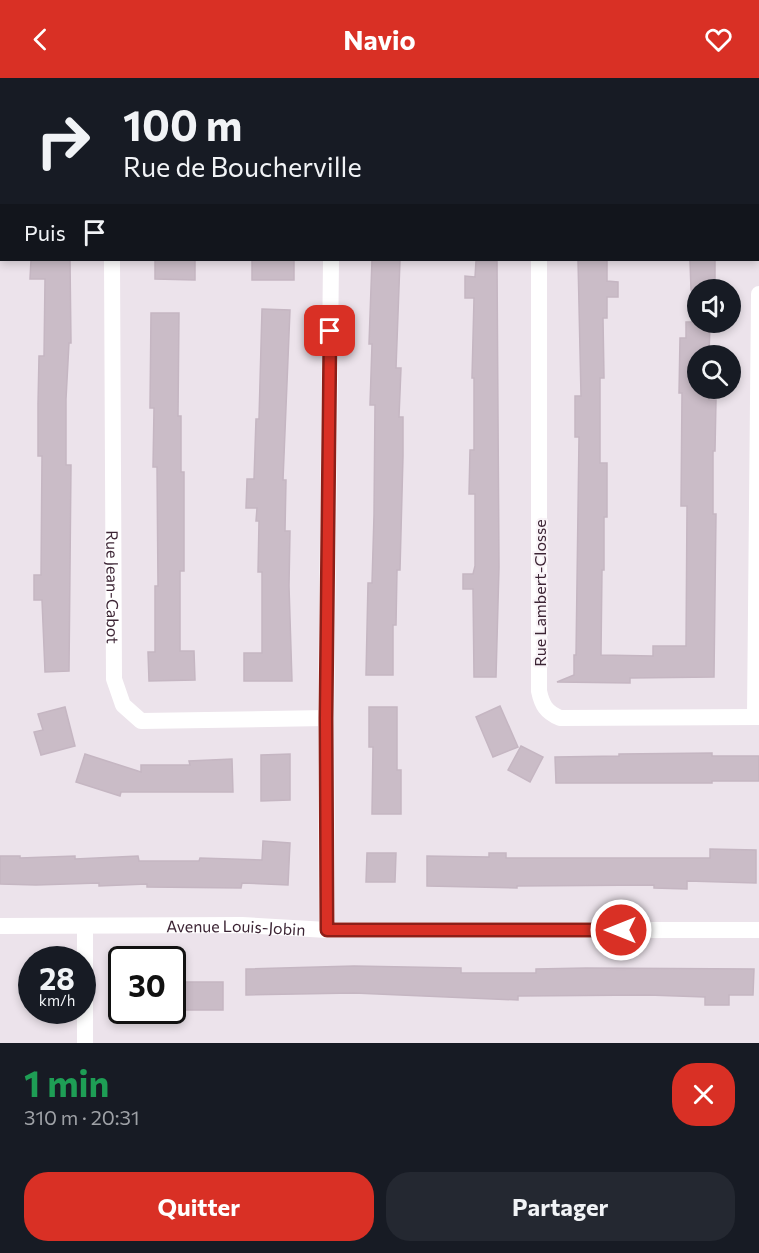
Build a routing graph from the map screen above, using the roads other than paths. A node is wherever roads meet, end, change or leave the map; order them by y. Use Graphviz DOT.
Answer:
graph roads {
  1 [pos="112,261"];
  2 [pos="331,261"];
  3 [pos="539,261"];
  4 [pos="759,294"];
  5 [pos="757,717"];
  6 [pos="326,718"];
  7 [pos="0,926"];
  8 [pos="85,926"];
  9 [pos="327,930"];
  10 [pos="759,930"];
  11 [pos="85,1043"];
  1 -- 6 [label="street, Rue Jean-Cabot"];
  2 -- 6 [label="street"];
  3 -- 5 [label="street, Rue Lambert-Closse"];
  4 -- 5 [label="street"];
  6 -- 9 [label="street"];
  7 -- 8 [label="street, Avenue Louis-Jobin"];
  8 -- 9 [label="street, Avenue Louis-Jobin"];
  8 -- 11 [label="street"];
  9 -- 10 [label="street, Avenue Louis-Jobin"];
}
